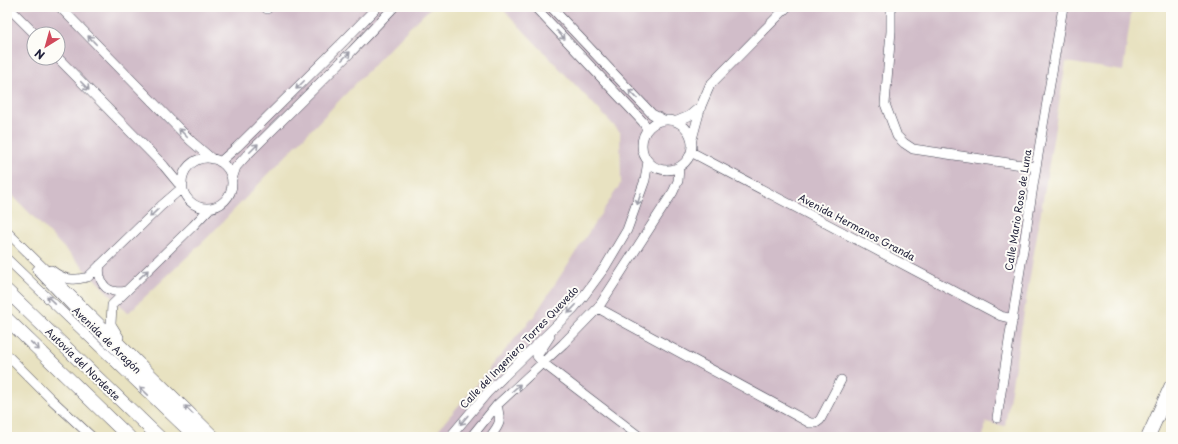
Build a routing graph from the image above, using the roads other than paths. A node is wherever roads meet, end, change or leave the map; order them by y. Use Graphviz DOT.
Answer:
graph roads {
  1 [pos="8,7"];
  2 [pos="60,7"];
  3 [pos="265,7"];
  4 [pos="268,7"];
  5 [pos="377,7"];
  6 [pos="394,7"];
  7 [pos="534,7"];
  8 [pos="551,7"];
  9 [pos="787,7"];
  10 [pos="891,7"];
  11 [pos="1063,7"];
  12 [pos="27,26"];
  13 [pos="66,66"];
  14 [pos="701,106"];
  15 [pos="662,119"];
  16 [pos="677,122"];
  17 [pos="647,129"];
  18 [pos="692,139"];
  19 [pos="691,152"];
  20 [pos="216,160"];
  21 [pos="648,162"];
  22 [pos="679,167"];
  23 [pos="1036,167"];
  24 [pos="232,179"];
  25 [pos="183,186"];
  26 [pos="210,208"];
  27 [pos="7,232"];
  28 [pos="11,238"];
  29 [pos="7,259"];
  30 [pos="100,265"];
  31 [pos="7,291"];
  32 [pos="126,292"];
  33 [pos="598,308"];
  34 [pos="7,319"];
  35 [pos="1013,319"];
  36 [pos="559,322"];
  37 [pos="129,351"];
  38 [pos="7,355"];
  39 [pos="543,363"];
  40 [pos="841,380"];
  41 [pos="1171,386"];
  42 [pos="497,405"];
  43 [pos="997,418"];
  44 [pos="92,437"];
  45 [pos="129,437"];
  46 [pos="159,437"];
  47 [pos="192,437"];
  48 [pos="204,437"];
  49 [pos="216,437"];
  50 [pos="450,437"];
  51 [pos="471,437"];
  52 [pos="490,437"];
  53 [pos="640,437"];
  54 [pos="1148,437"];
  1 -- 12 [label="street"];
  20 -- 2 [label="street, one-way"];
  3 -- 4 [label="street"];
  5 -- 20 [label="street, one-way"];
  24 -- 6 [label="street, one-way"];
  7 -- 17 [label="street, one-way"];
  15 -- 8 [label="street, one-way"];
  9 -- 14 [label="street"];
  10 -- 23 [label="street"];
  11 -- 23 [label="street, Calle Mario Roso de Luna"];
  13 -- 25 [label="street, one-way"];
  14 -- 16 [label="street"];
  14 -- 18 [label="street"];
  15 -- 16 [label="street"];
  15 -- 17 [label="street"];
  16 -- 18 [label="street"];
  17 -- 21 [label="street"];
  18 -- 19 [label="street"];
  19 -- 22 [label="street"];
  19 -- 35 [label="street, Avenida Hermanos Granda"];
  20 -- 24 [label="street"];
  20 -- 25 [label="street"];
  21 -- 22 [label="street"];
  21 -- 36 [label="street, Calle del Ingeniero Torres Quevedo, one-way"];
  22 -- 33 [label="street"];
  23 -- 35 [label="street, Calle Mario Roso de Luna"];
  24 -- 26 [label="street"];
  25 -- 26 [label="street"];
  25 -- 30 [label="street, one-way"];
  32 -- 26 [label="street, one-way"];
  27 -- 28 [label="street"];
  28 -- 30 [label="street"];
  28 -- 37 [label="street"];
  28 -- 48 [label="street"];
  47 -- 29 [label="street, Avenida de Aragón, one-way"];
  30 -- 32 [label="street"];
  31 -- 46 [label="highway, Autovía del Nordeste"];
  32 -- 37 [label="street"];
  33 -- 39 [label="street"];
  33 -- 40 [label="street"];
  34 -- 45 [label="highway, Autovía del Nordeste, one-way"];
  35 -- 43 [label="street, Calle Mario Roso de Luna"];
  36 -- 39 [label="street"];
  36 -- 50 [label="street, Calle del Ingeniero Torres Quevedo, one-way"];
  49 -- 37 [label="street, one-way"];
  38 -- 44 [label="street"];
  42 -- 39 [label="street, one-way"];
  39 -- 53 [label="street"];
  41 -- 54 [label="highway"];
  42 -- 51 [label="street"];
  42 -- 52 [label="street"];
}
